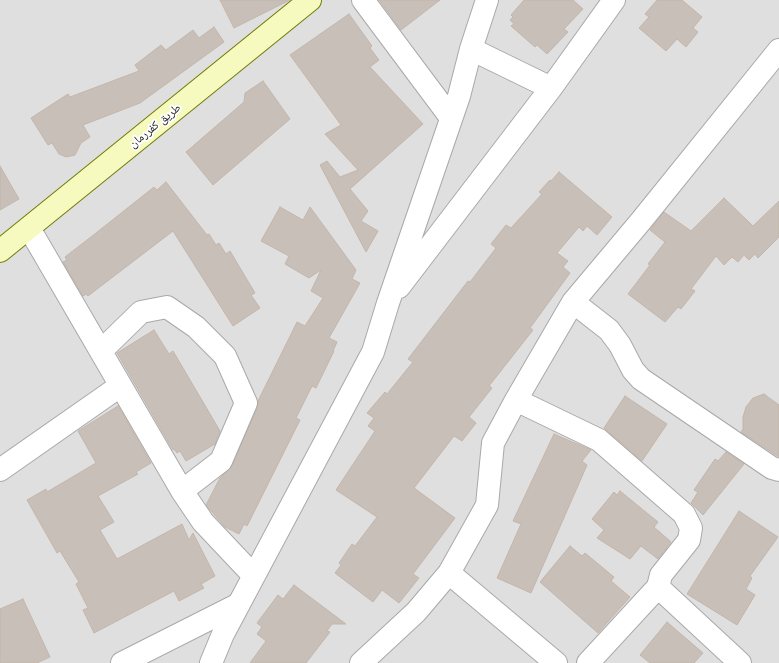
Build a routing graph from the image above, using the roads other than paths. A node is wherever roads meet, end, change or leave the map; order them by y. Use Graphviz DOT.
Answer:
graph roads {
  1 [pos="310,0"];
  2 [pos="364,0"];
  3 [pos="487,0"];
  4 [pos="614,0"];
  5 [pos="471,49"];
  6 [pos="779,50"];
  7 [pos="551,88"];
  8 [pos="451,118"];
  9 [pos="29,228"];
  10 [pos="0,251"];
  11 [pos="573,302"];
  12 [pos="388,303"];
  13 [pos="101,352"];
  14 [pos="120,386"];
  15 [pos="516,400"];
  16 [pos="0,470"];
  17 [pos="779,470"];
  18 [pos="182,491"];
  19 [pos="449,573"];
  20 [pos="254,576"];
  21 [pos="658,587"];
  22 [pos="239,604"];
  23 [pos="122,663"];
  24 [pos="211,663"];
  25 [pos="361,663"];
  26 [pos="556,663"];
  27 [pos="588,663"];
  28 [pos="740,663"];
  1 -- 9 [label="main road, طريق كفررمان"];
  2 -- 8 [label="street"];
  3 -- 5 [label="street"];
  4 -- 7 [label="street"];
  5 -- 7 [label="street"];
  5 -- 8 [label="street"];
  6 -- 11 [label="street"];
  7 -- 12 [label="street"];
  8 -- 12 [label="street"];
  9 -- 10 [label="main road, طريق كفررمان"];
  9 -- 13 [label="street"];
  11 -- 15 [label="street"];
  11 -- 17 [label="street"];
  12 -- 20 [label="street"];
  13 -- 14 [label="street"];
  13 -- 18 [label="street"];
  14 -- 16 [label="street"];
  14 -- 18 [label="street"];
  15 -- 19 [label="street"];
  15 -- 21 [label="street"];
  18 -- 20 [label="street"];
  19 -- 25 [label="street"];
  19 -- 26 [label="street"];
  20 -- 22 [label="street"];
  21 -- 27 [label="street"];
  21 -- 28 [label="street"];
  22 -- 23 [label="street"];
  22 -- 24 [label="street"];
}
